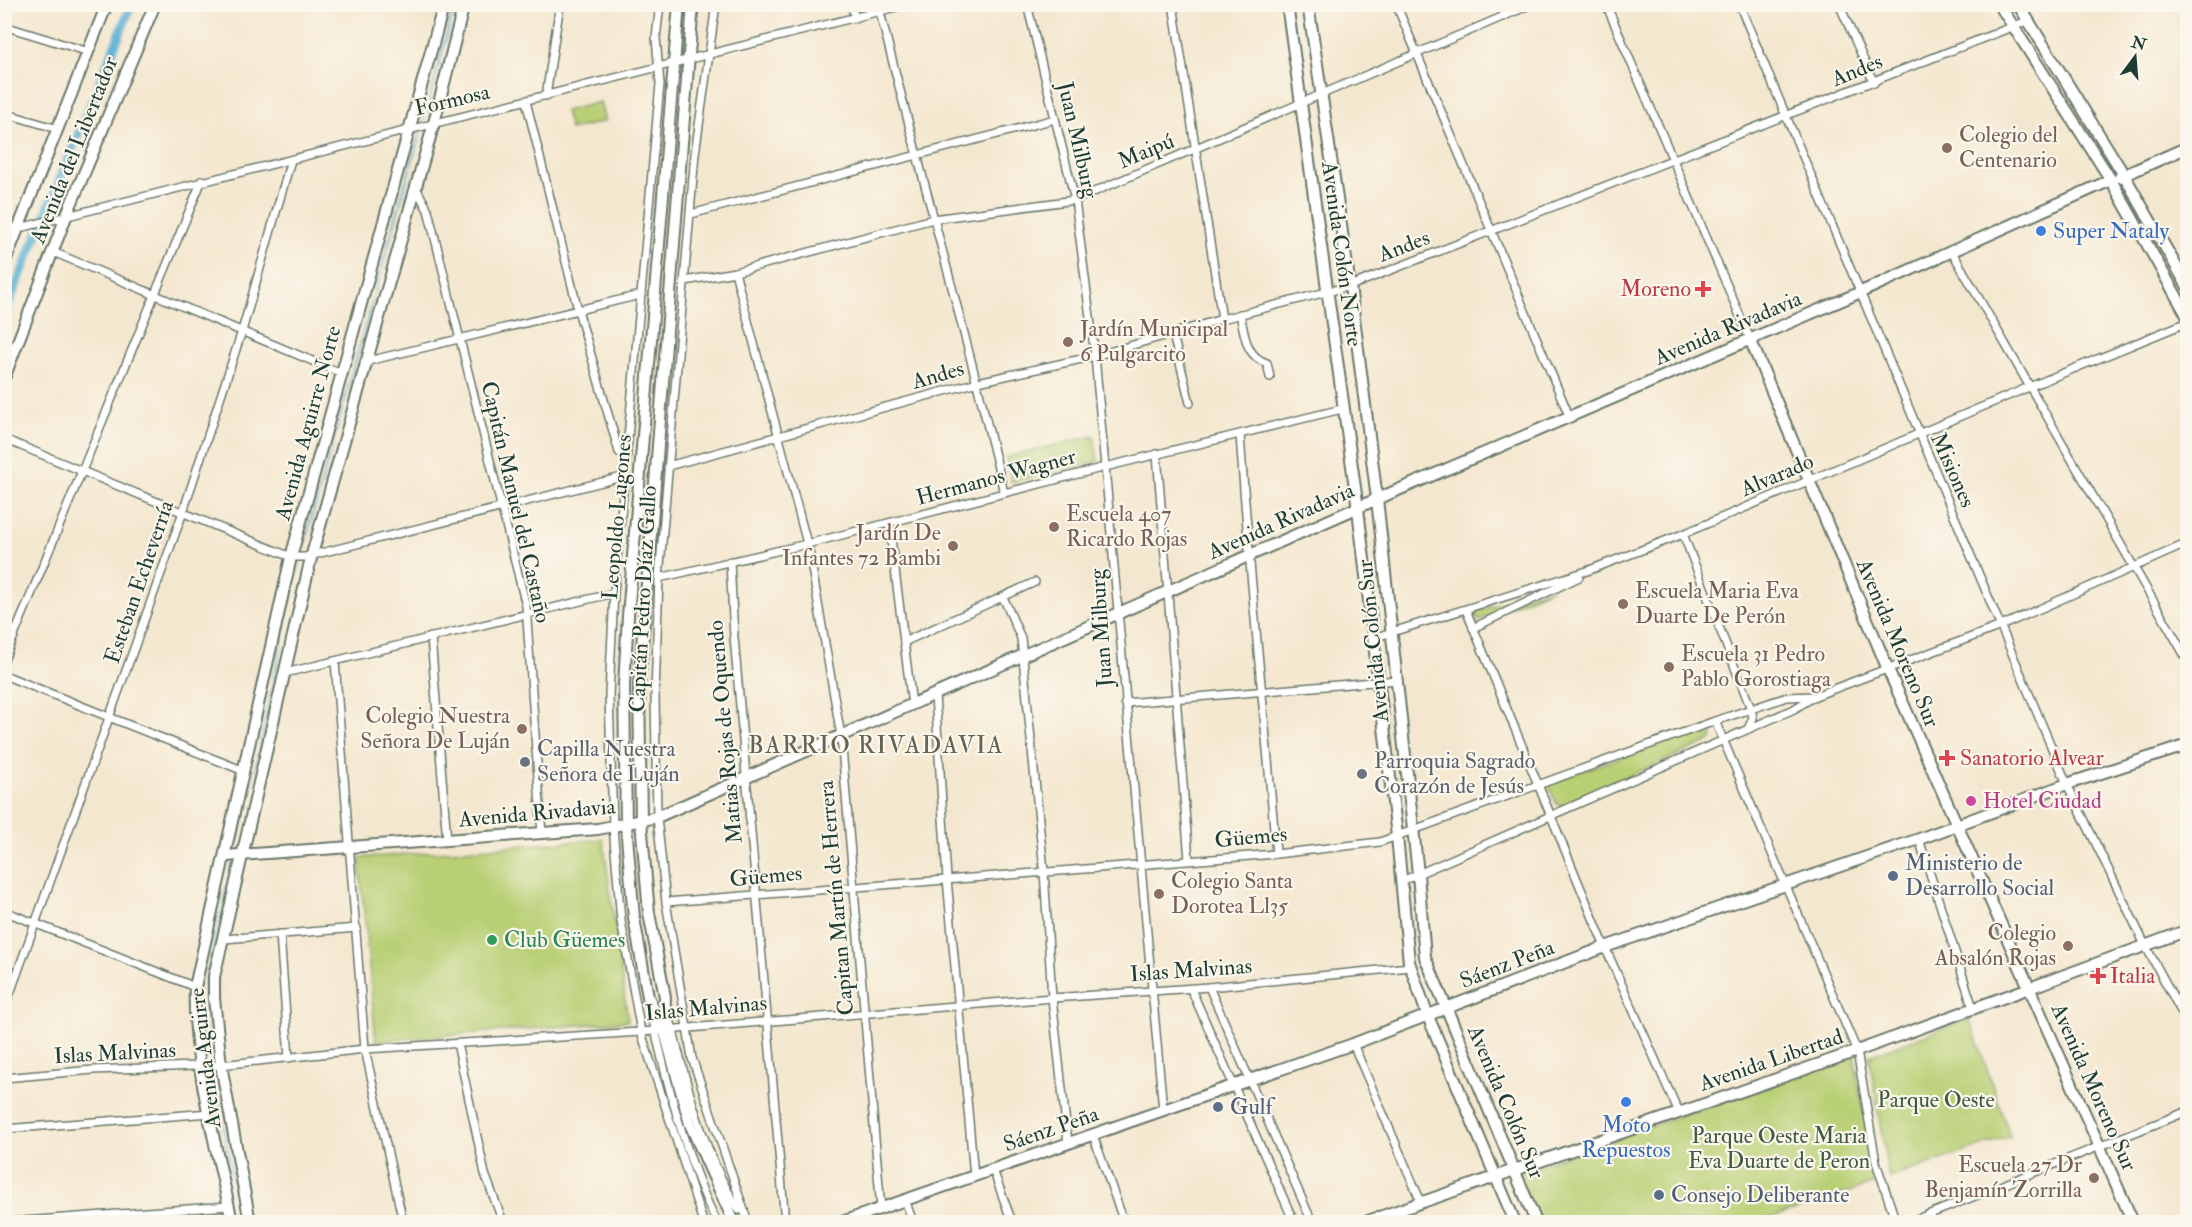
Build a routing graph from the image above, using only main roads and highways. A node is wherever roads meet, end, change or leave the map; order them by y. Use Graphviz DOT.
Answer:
graph roads {
  1 [pos="107,4"];
  2 [pos="155,4"];
  3 [pos="444,4"];
  4 [pos="464,4"];
  5 [pos="679,4"];
  6 [pos="693,4"];
  7 [pos="1287,4"];
  8 [pos="1308,4"];
  9 [pos="2020,5"];
  10 [pos="2001,8"];
  11 [pos="2187,147"];
  12 [pos="2124,175"];
  13 [pos="2111,180"];
  14 [pos="4,264"];
  15 [pos="2187,287"];
  16 [pos="2187,317"];
  17 [pos="1750,339"];
  18 [pos="4,378"];
  19 [pos="1377,499"];
  20 [pos="1358,509"];
  21 [pos="2187,745"];
  22 [pos="641,821"];
  23 [pos="626,825"];
  24 [pos="1956,825"];
  25 [pos="236,855"];
  26 [pos="2187,930"];
  27 [pos="2027,987"];
  28 [pos="1445,1009"];
  29 [pos="1427,1014"];
  30 [pos="664,1029"];
  31 [pos="1515,1170"];
  32 [pos="1496,1177"];
  33 [pos="731,1218"];
  34 [pos="232,1222"];
  35 [pos="250,1222"];
  36 [pos="842,1222"];
  37 [pos="1365,1222"];
  38 [pos="1515,1222"];
  39 [pos="1536,1222"];
  40 [pos="2133,1222"];
  1 -- 14 [label="main road, Avenida del Libertador"];
  2 -- 18 [label="main road, Avenida del Libertador"];
  3 -- 25 [label="main road, Avenida Aguirre Norte"];
  4 -- 25 [label="main road, Avenida Aguirre Norte"];
  5 -- 23 [label="main road, Leopoldo Lugones"];
  6 -- 22 [label="main road, Leopoldo Lugones"];
  7 -- 20 [label="main road, Avenida Colón Norte"];
  8 -- 19 [label="main road, Avenida Colón Norte"];
  9 -- 12 [label="main road"];
  10 -- 13 [label="main road"];
  11 -- 12 [label="main road, Avenida Rivadavia"];
  12 -- 13 [label="main road, Avenida Rivadavia"];
  12 -- 15 [label="main road"];
  13 -- 16 [label="main road"];
  13 -- 17 [label="main road, Avenida Rivadavia"];
  17 -- 19 [label="main road, Avenida Rivadavia"];
  17 -- 24 [label="main road, Avenida Moreno Sur"];
  19 -- 20 [label="main road, Avenida Rivadavia"];
  19 -- 28 [label="main road, Avenida Colón Sur"];
  20 -- 22 [label="main road, Avenida Rivadavia"];
  20 -- 29 [label="main road, Avenida Colón Sur"];
  21 -- 24 [label="main road, Sáenz Peña"];
  22 -- 23 [label="main road, Avenida Rivadavia"];
  22 -- 30 [label="main road, Leopoldo Lugones"];
  23 -- 25 [label="main road, Avenida Rivadavia"];
  23 -- 30 [label="main road, Leopoldo Lugones"];
  24 -- 27 [label="main road, Avenida Moreno Sur"];
  24 -- 28 [label="main road, Sáenz Peña"];
  25 -- 34 [label="main road, Avenida Aguirre"];
  25 -- 35 [label="main road, Avenida Aguirre"];
  26 -- 27 [label="main road, Avenida Libertad"];
  27 -- 31 [label="main road, Avenida Libertad"];
  27 -- 40 [label="main road, Avenida Moreno Sur"];
  28 -- 29 [label="main road, Sáenz Peña"];
  28 -- 31 [label="main road, Avenida Colón Sur"];
  29 -- 32 [label="main road, Avenida Colón Sur"];
  29 -- 36 [label="main road, Sáenz Peña"];
  30 -- 33 [label="main road, Leopoldo Lugones"];
  31 -- 32 [label="main road, Avenida Libertad"];
  31 -- 39 [label="main road, Avenida Colón Sur"];
  32 -- 37 [label="main road, Avenida Libertad"];
  32 -- 38 [label="main road, Avenida Colón Sur"];
}
